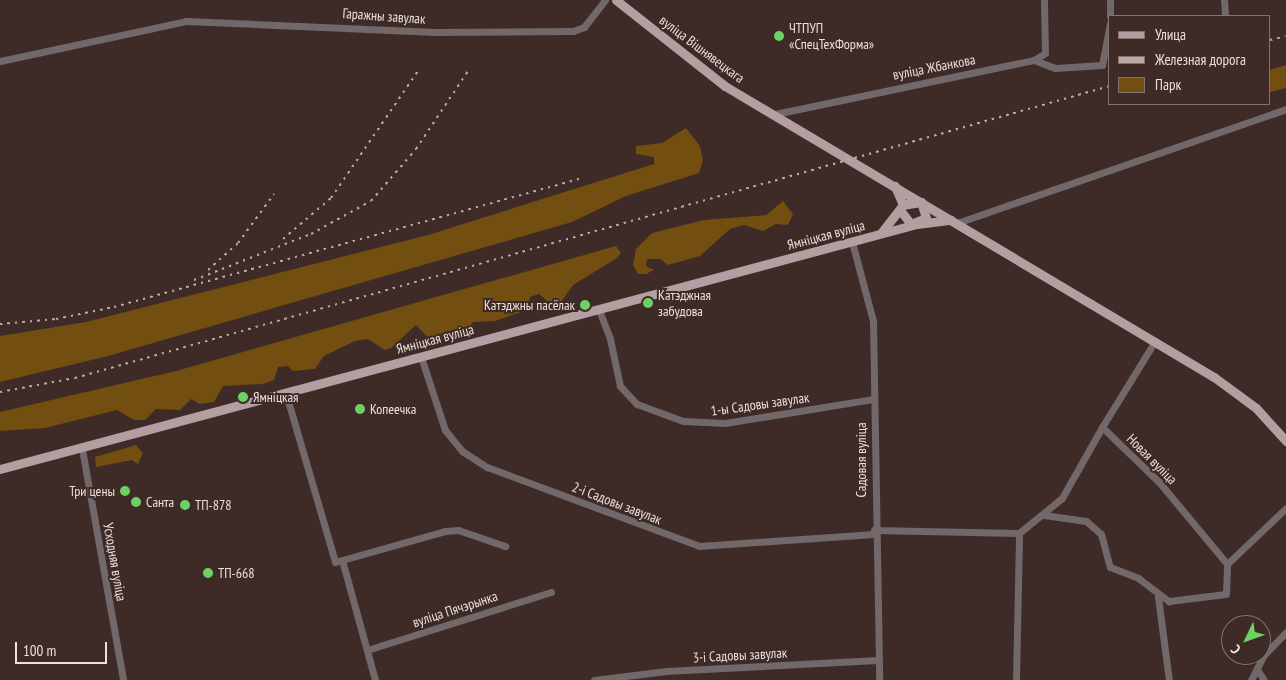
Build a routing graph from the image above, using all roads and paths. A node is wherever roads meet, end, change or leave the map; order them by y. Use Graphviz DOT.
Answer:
graph roads {
  1 [pos="605,0"];
  2 [pos="616,0"];
  3 [pos="1044,0"];
  4 [pos="1110,0"];
  5 [pos="1224,0"];
  6 [pos="1110,15"];
  7 [pos="1226,15"];
  8 [pos="1108,34"];
  9 [pos="1034,60"];
  10 [pos="0,61"];
  11 [pos="1286,109"];
  12 [pos="775,114"];
  13 [pos="894,186"];
  14 [pos="922,202"];
  15 [pos="902,207"];
  16 [pos="954,221"];
  17 [pos="917,224"];
  18 [pos="876,236"];
  19 [pos="852,242"];
  20 [pos="598,310"];
  21 [pos="1155,342"];
  22 [pos="421,357"];
  23 [pos="286,394"];
  24 [pos="874,399"];
  25 [pos="1102,427"];
  26 [pos="1286,441"];
  27 [pos="82,449"];
  28 [pos="0,469"];
  29 [pos="1286,508"];
  30 [pos="1044,515"];
  31 [pos="874,532"];
  32 [pos="1019,533"];
  33 [pos="505,546"];
  34 [pos="339,561"];
  35 [pos="1227,564"];
  36 [pos="551,592"];
  37 [pos="1158,597"];
  38 [pos="1286,632"];
  39 [pos="367,650"];
  40 [pos="878,660"];
  41 [pos="1257,668"];
  42 [pos="604,679"];
  43 [pos="123,680"];
  44 [pos="375,680"];
  45 [pos="594,680"];
  46 [pos="879,680"];
  47 [pos="1016,680"];
  48 [pos="1169,680"];
  49 [pos="1251,680"];
  50 [pos="1264,680"];
  1 -- 10 [label="street, Гаражны завулак"];
  2 -- 12 [label="main road, вуліца Вішнявецкага"];
  3 -- 9 [label="street"];
  4 -- 6 [label="street"];
  5 -- 7 [label="street"];
  8 -- 9 [label="street"];
  9 -- 12 [label="street, вуліца Жбанкова"];
  11 -- 16 [label="street"];
  12 -- 13 [label="main road, вуліца Вішнявецкага"];
  13 -- 14 [label="main road, вуліца Вішнявецкага"];
  13 -- 15 [label="main road"];
  14 -- 15 [label="main road"];
  14 -- 16 [label="main road, вуліца Вішнявецкага"];
  14 -- 17 [label="main road"];
  15 -- 17 [label="main road"];
  15 -- 18 [label="main road"];
  16 -- 17 [label="main road, Ямніцкая вуліца"];
  16 -- 21 [label="main road, вуліца Вішнявецкага"];
  17 -- 18 [label="main road, Ямніцкая вуліца"];
  18 -- 19 [label="main road, Ямніцкая вуліца"];
  19 -- 20 [label="main road, Ямніцкая вуліца"];
  19 -- 24 [label="street, Садовая вуліца"];
  20 -- 22 [label="main road, Ямніцкая вуліца"];
  20 -- 24 [label="street, 1-ы Садовы завулак"];
  21 -- 25 [label="street"];
  21 -- 26 [label="main road, вуліца Вішнявецкага"];
  22 -- 23 [label="main road, Ямніцкая вуліца"];
  22 -- 31 [label="street, 2-і Садовы завулак"];
  23 -- 27 [label="main road, Ямніцкая вуліца"];
  23 -- 34 [label="street"];
  24 -- 31 [label="street, Садовая вуліца"];
  25 -- 30 [label="street"];
  25 -- 35 [label="street, Новая вуліца"];
  27 -- 28 [label="main road, Ямніцкая вуліца"];
  27 -- 43 [label="street, Усходняя вуліца"];
  29 -- 35 [label="street"];
  30 -- 32 [label="street"];
  30 -- 37 [label="street"];
  31 -- 32 [label="street, 2-і Садовы завулак"];
  31 -- 40 [label="street, Садовая вуліца"];
  32 -- 47 [label="street"];
  33 -- 34 [label="street"];
  34 -- 39 [label="street"];
  35 -- 37 [label="street"];
  36 -- 39 [label="street, вуліца Пячэрынка"];
  37 -- 48 [label="street"];
  38 -- 41 [label="street"];
  39 -- 44 [label="street"];
  40 -- 42 [label="street, 3-і Садовы завулак"];
  40 -- 46 [label="street, Садовая вуліца"];
  41 -- 49 [label="street"];
  41 -- 50 [label="street"];
  42 -- 45 [label="street, 3-і Садовы завулак"];
}
